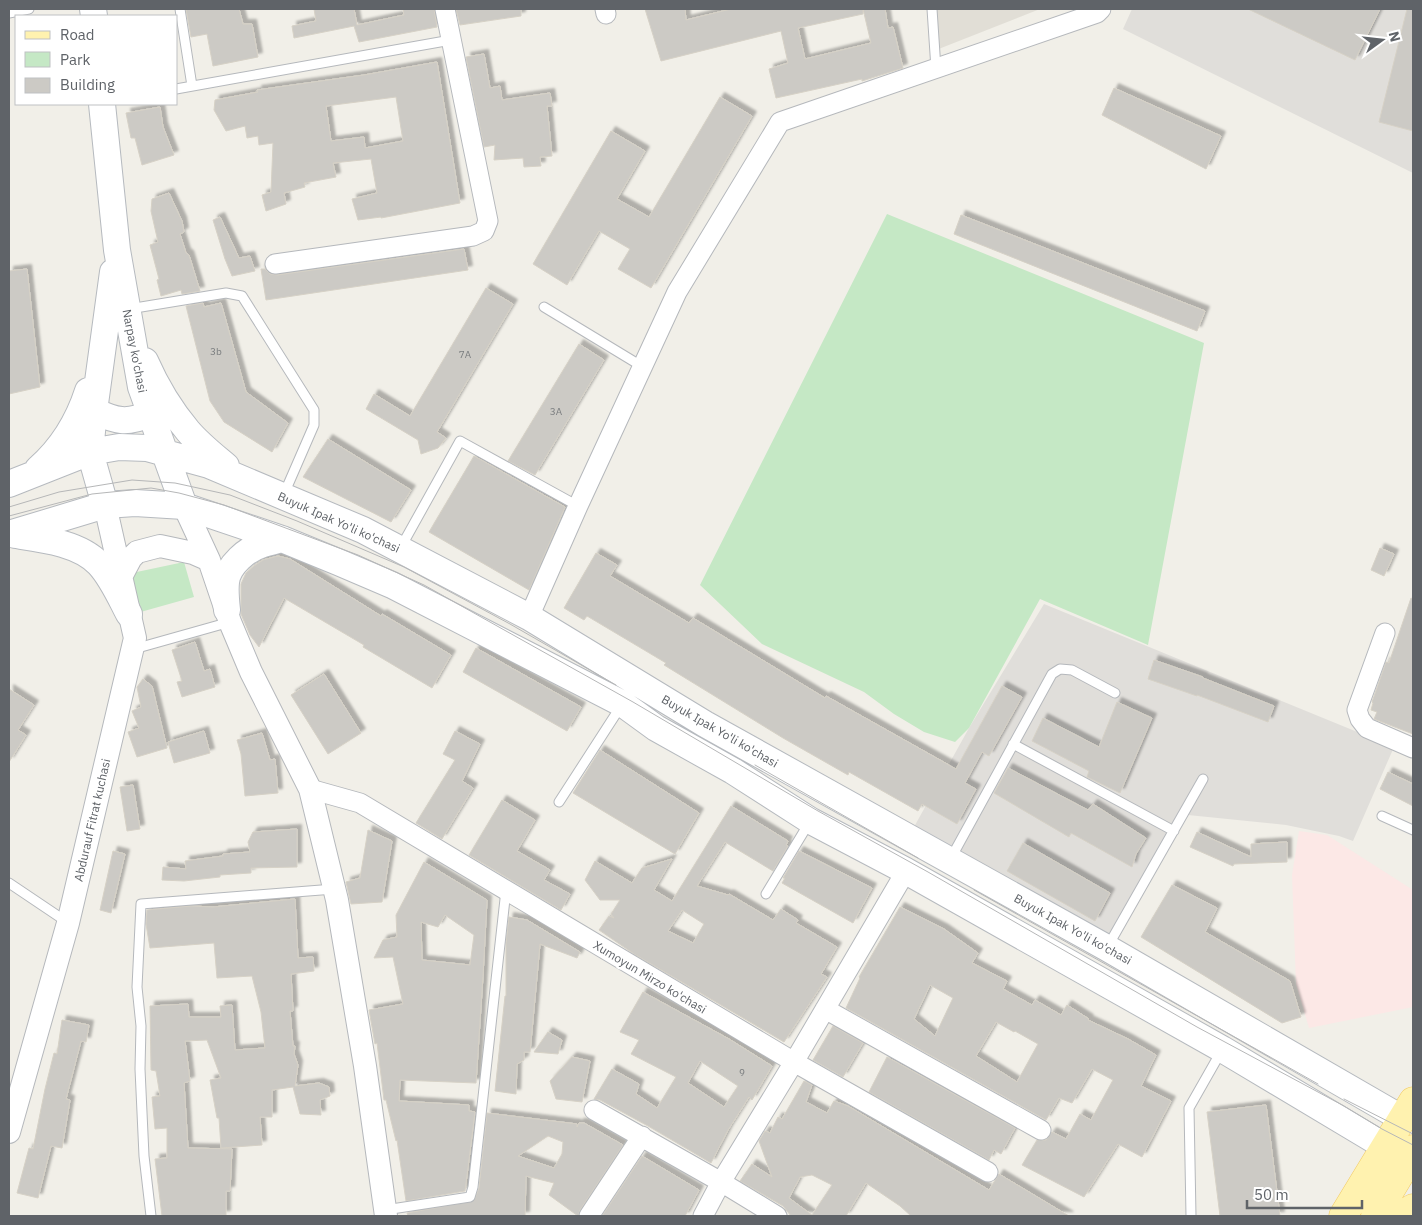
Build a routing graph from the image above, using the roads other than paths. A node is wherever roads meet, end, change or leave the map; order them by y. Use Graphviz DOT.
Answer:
graph roads {
  1 [pos="29,9"];
  2 [pos="180,9"];
  3 [pos="445,9"];
  4 [pos="932,9"];
  5 [pos="1102,9"];
  6 [pos="9,12"];
  7 [pos="450,40"];
  8 [pos="936,69"];
  9 [pos="192,86"];
  10 [pos="178,89"];
  11 [pos="102,105"];
  12 [pos="116,250"];
  13 [pos="275,264"];
  14 [pos="544,307"];
  15 [pos="129,320"];
  16 [pos="102,350"];
  17 [pos="643,367"];
  18 [pos="94,411"];
  19 [pos="150,414"];
  20 [pos="90,452"];
  21 [pos="163,452"];
  22 [pos="239,478"];
  23 [pos="20,480"];
  24 [pos="283,497"];
  25 [pos="105,505"];
  26 [pos="184,506"];
  27 [pos="578,506"];
  28 [pos="9,534"];
  29 [pos="282,539"];
  30 [pos="400,550"];
  31 [pos="209,560"];
  32 [pos="121,577"];
  33 [pos="129,614"];
  34 [pos="229,616"];
  35 [pos="529,617"];
  36 [pos="1384,633"];
  37 [pos="132,649"];
  38 [pos="1115,693"];
  39 [pos="623,704"];
  40 [pos="1014,744"];
  41 [pos="1413,748"];
  42 [pos="1203,779"];
  43 [pos="310,789"];
  44 [pos="560,802"];
  45 [pos="1382,816"];
  46 [pos="811,821"];
  47 [pos="1413,830"];
  48 [pos="1174,832"];
  49 [pos="950,860"];
  50 [pos="906,871"];
  51 [pos="9,883"];
  52 [pos="334,889"];
  53 [pos="506,890"];
  54 [pos="766,894"];
  55 [pos="68,923"];
  56 [pos="1107,948"];
  57 [pos="824,1009"];
  58 [pos="1222,1050"];
  59 [pos="794,1062"];
  60 [pos="594,1110"];
  61 [pos="1410,1115"];
  62 [pos="1041,1130"];
  63 [pos="9,1132"];
  64 [pos="642,1136"];
  65 [pos="1405,1155"];
  66 [pos="988,1172"];
  67 [pos="721,1182"];
  68 [pos="1413,1208"];
  69 [pos="385,1213"];
  70 [pos="151,1216"];
  71 [pos="589,1216"];
  72 [pos="703,1216"];
  73 [pos="777,1216"];
  74 [pos="1191,1216"];
  75 [pos="1343,1216"];
  76 [pos="1375,1216"];
  77 [pos="1400,1216"];
  1 -- 6 [label="lane"];
  2 -- 9 [label="lane"];
  3 -- 7 [label="street"];
  4 -- 8 [label="lane"];
  5 -- 8 [label="street"];
  7 -- 9 [label="lane"];
  7 -- 13 [label="street"];
  8 -- 17 [label="street"];
  9 -- 10 [label="lane"];
  11 -- 12 [label="main road, Narpay ko'chasi"];
  12 -- 15 [label="main road, Narpay ko'chasi"];
  12 -- 16 [label="main road, Narpay ko'chasi"];
  14 -- 17 [label="lane"];
  15 -- 19 [label="main road, Narpay ko'chasi"];
  15 -- 22 [label="main road"];
  15 -- 24 [label="lane"];
  16 -- 18 [label="main road, Narpay ko'chasi"];
  16 -- 23 [label="main road"];
  17 -- 27 [label="street"];
  18 -- 19 [label="main road"];
  18 -- 20 [label="main road, Narpay ko'chasi"];
  19 -- 21 [label="main road, Narpay ko'chasi"];
  20 -- 21 [label="main road, Buyuk Ipak Yo'li ko'chasi"];
  20 -- 23 [label="main road, Buyuk Ipak Yo'li ko'chasi"];
  20 -- 25 [label="main road, Narpay ko'chasi"];
  21 -- 22 [label="main road, Buyuk Ipak Yo'li ko'chasi"];
  21 -- 26 [label="main road, Narpay ko'chasi"];
  22 -- 24 [label="main road, Buyuk Ipak Yo'li ko'chasi"];
  24 -- 30 [label="main road, Buyuk Ipak Yo'li ko'chasi"];
  25 -- 26 [label="main road"];
  25 -- 28 [label="main road"];
  25 -- 32 [label="street, Abdurauf Fitrat kuchasi"];
  26 -- 29 [label="main road"];
  26 -- 31 [label="street"];
  27 -- 30 [label="lane"];
  27 -- 35 [label="street"];
  28 -- 33 [label="main road"];
  29 -- 34 [label="main road"];
  29 -- 39 [label="main road"];
  30 -- 35 [label="main road, Buyuk Ipak Yo'li ko'chasi"];
  31 -- 32 [label="street"];
  31 -- 34 [label="street"];
  32 -- 33 [label="street, Abdurauf Fitrat kuchasi"];
  33 -- 37 [label="street, Abdurauf Fitrat kuchasi"];
  34 -- 37 [label="lane"];
  34 -- 43 [label="street"];
  35 -- 49 [label="main road, Buyuk Ipak Yo'li ko'chasi"];
  36 -- 41 [label="street"];
  37 -- 55 [label="street, Abdurauf Fitrat kuchasi"];
  38 -- 40 [label="lane"];
  39 -- 44 [label="lane"];
  39 -- 46 [label="main road"];
  40 -- 48 [label="lane"];
  40 -- 49 [label="lane"];
  42 -- 48 [label="lane"];
  43 -- 52 [label="street"];
  43 -- 53 [label="street, Xumoyun Mirzo ko'chasi"];
  45 -- 47 [label="lane"];
  46 -- 50 [label="main road"];
  46 -- 54 [label="lane"];
  48 -- 56 [label="lane"];
  49 -- 56 [label="main road, Buyuk Ipak Yo'li ko'chasi"];
  50 -- 57 [label="street"];
  50 -- 58 [label="main road"];
  51 -- 55 [label="lane"];
  52 -- 69 [label="street"];
  52 -- 70 [label="lane"];
  53 -- 59 [label="street, Xumoyun Mirzo ko'chasi"];
  53 -- 69 [label="lane"];
  55 -- 63 [label="street, Abdurauf Fitrat kuchasi"];
  56 -- 61 [label="main road, Buyuk Ipak Yo'li ko'chasi"];
  57 -- 59 [label="street"];
  57 -- 62 [label="street"];
  58 -- 65 [label="main road"];
  58 -- 74 [label="lane"];
  59 -- 66 [label="street, Xumoyun Mirzo ko'chasi"];
  59 -- 67 [label="street"];
  60 -- 64 [label="street"];
  61 -- 65 [label="main road"];
  64 -- 67 [label="street"];
  64 -- 71 [label="street"];
  65 -- 75 [label="main road"];
  65 -- 76 [label="main road"];
  67 -- 72 [label="street"];
  67 -- 73 [label="street"];
  68 -- 77 [label="main road"];
}
